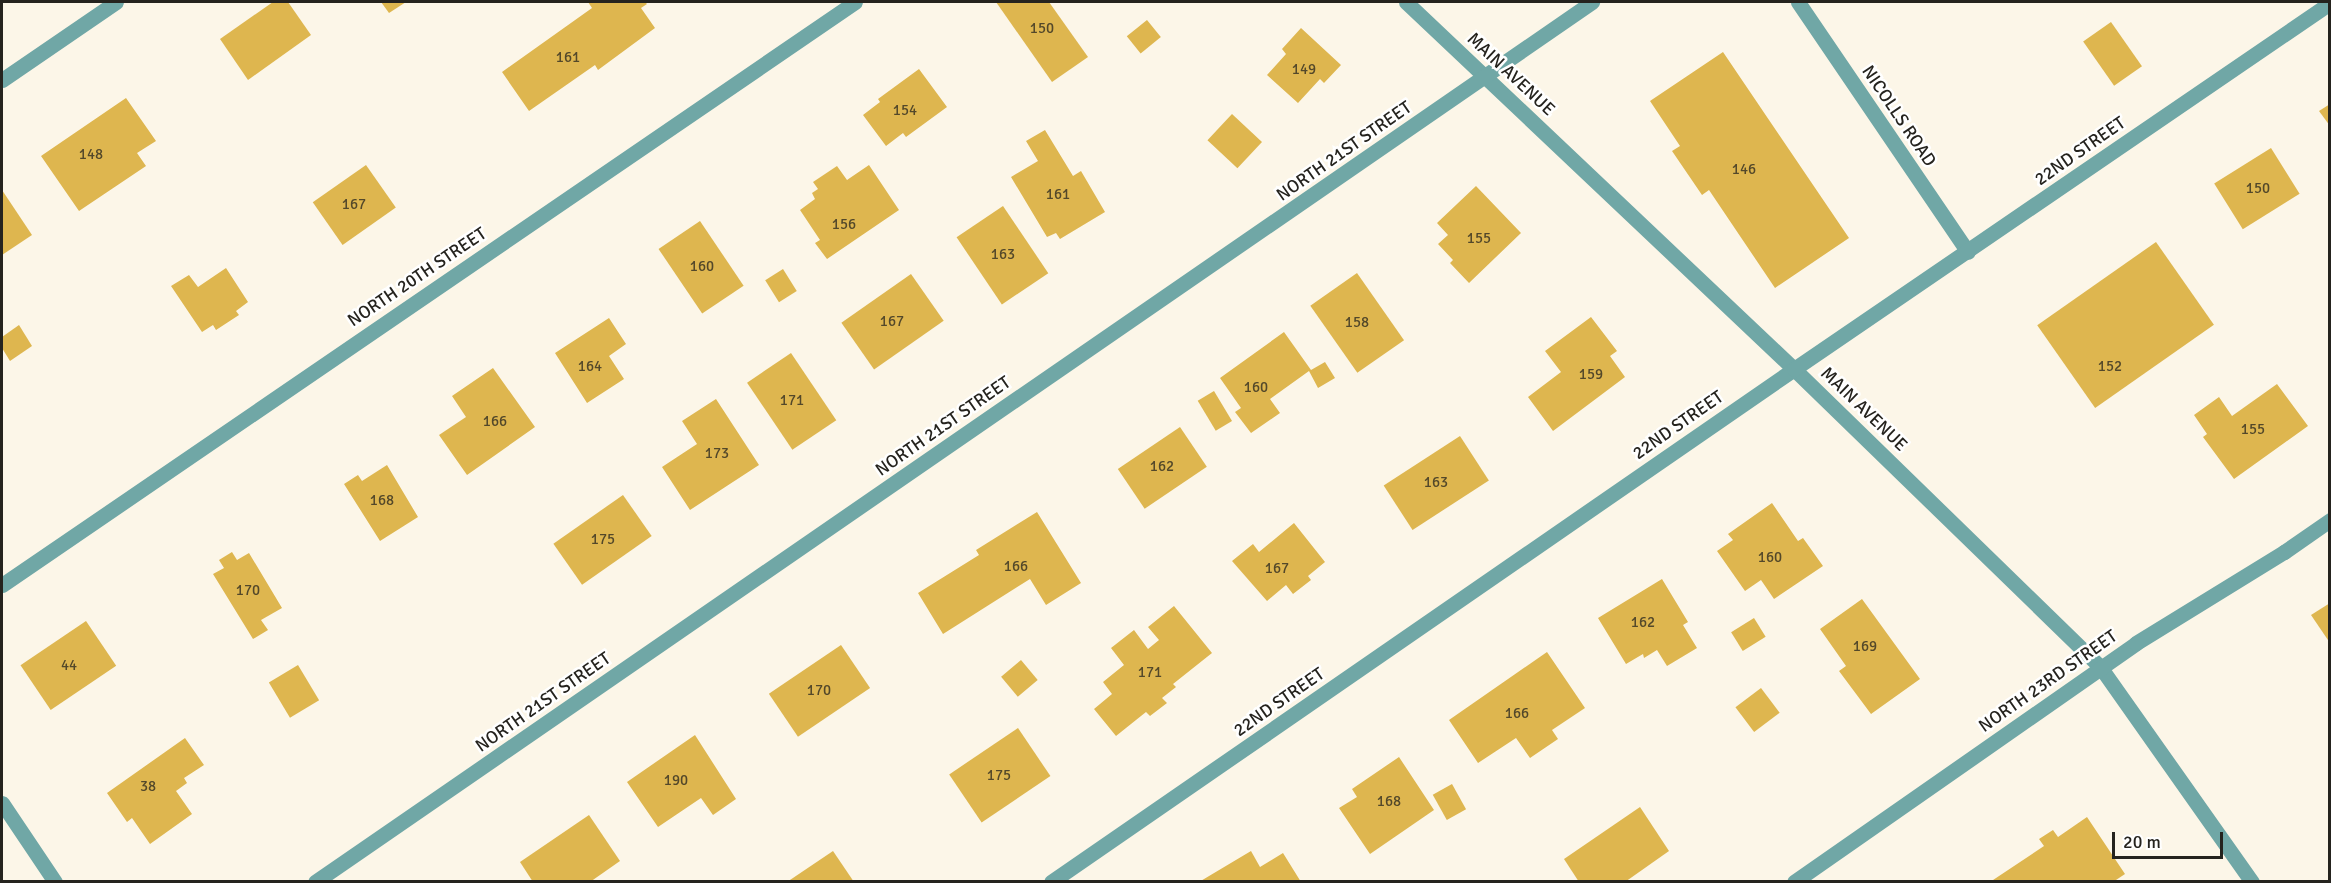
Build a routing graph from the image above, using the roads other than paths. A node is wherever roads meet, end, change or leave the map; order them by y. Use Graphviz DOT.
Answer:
graph roads {
  1 [pos="116,2"];
  2 [pos="855,2"];
  3 [pos="1406,2"];
  4 [pos="1592,2"];
  5 [pos="1798,2"];
  6 [pos="2330,3"];
  7 [pos="1486,77"];
  8 [pos="2,80"];
  9 [pos="1968,252"];
  10 [pos="1794,369"];
  11 [pos="2330,520"];
  12 [pos="2,585"];
  13 [pos="2101,668"];
  14 [pos="2,803"];
  15 [pos="55,882"];
  16 [pos="315,882"];
  17 [pos="1051,882"];
  18 [pos="1794,882"];
  19 [pos="2252,882"];
  1 -- 8 [label="street"];
  2 -- 12 [label="street, NORTH 20TH STREET"];
  3 -- 7 [label="street, MAIN AVENUE"];
  4 -- 7 [label="street, NORTH 21ST STREET"];
  5 -- 9 [label="street, NICOLLS ROAD"];
  6 -- 9 [label="street, 22ND STREET"];
  7 -- 10 [label="street, MAIN AVENUE"];
  7 -- 16 [label="street, NORTH 21ST STREET"];
  9 -- 10 [label="street, 22ND STREET"];
  10 -- 13 [label="street, MAIN AVENUE"];
  10 -- 17 [label="street, 22ND STREET"];
  11 -- 13 [label="street, NORTH 23RD STREET"];
  13 -- 18 [label="street, NORTH 23RD STREET"];
  13 -- 19 [label="street, MAIN AVENUE"];
  14 -- 15 [label="street"];
}
